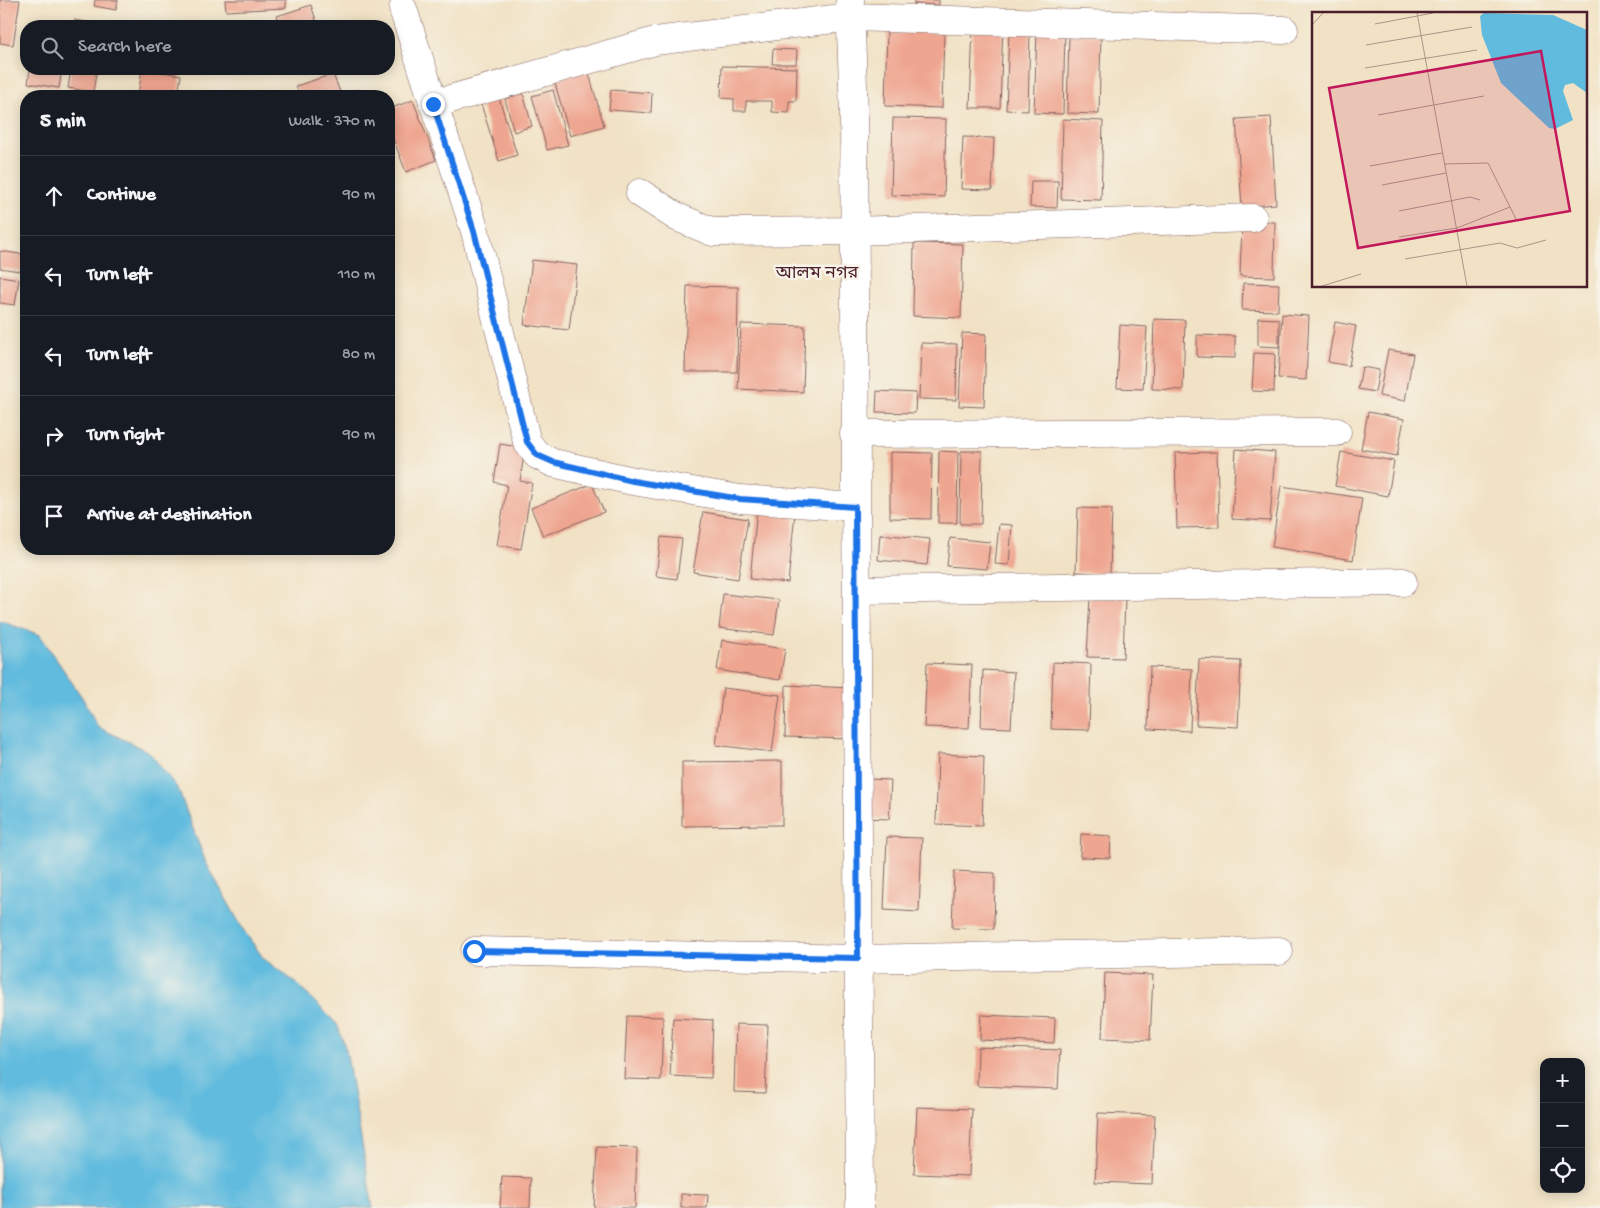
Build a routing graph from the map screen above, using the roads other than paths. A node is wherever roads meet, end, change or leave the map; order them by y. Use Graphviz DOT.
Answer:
graph roads {
  1 [pos="403,9"];
  2 [pos="850,9"];
  3 [pos="1284,30"];
  4 [pos="433,104"];
  5 [pos="640,194"];
  6 [pos="1253,218"];
  7 [pos="853,231"];
  8 [pos="1337,432"];
  9 [pos="854,434"];
  10 [pos="855,507"];
  11 [pos="1403,582"];
  12 [pos="856,590"];
  13 [pos="474,951"];
  14 [pos="1279,951"];
  15 [pos="858,958"];
  16 [pos="860,1208"];
  1 -- 4 [label="street"];
  2 -- 3 [label="street"];
  2 -- 4 [label="street"];
  2 -- 7 [label="street"];
  4 -- 10 [label="street"];
  5 -- 7 [label="street"];
  6 -- 7 [label="street"];
  7 -- 9 [label="street"];
  8 -- 9 [label="street"];
  9 -- 10 [label="street"];
  10 -- 12 [label="street"];
  11 -- 12 [label="street"];
  12 -- 15 [label="street"];
  13 -- 15 [label="street"];
  14 -- 15 [label="street"];
  15 -- 16 [label="street"];
}
